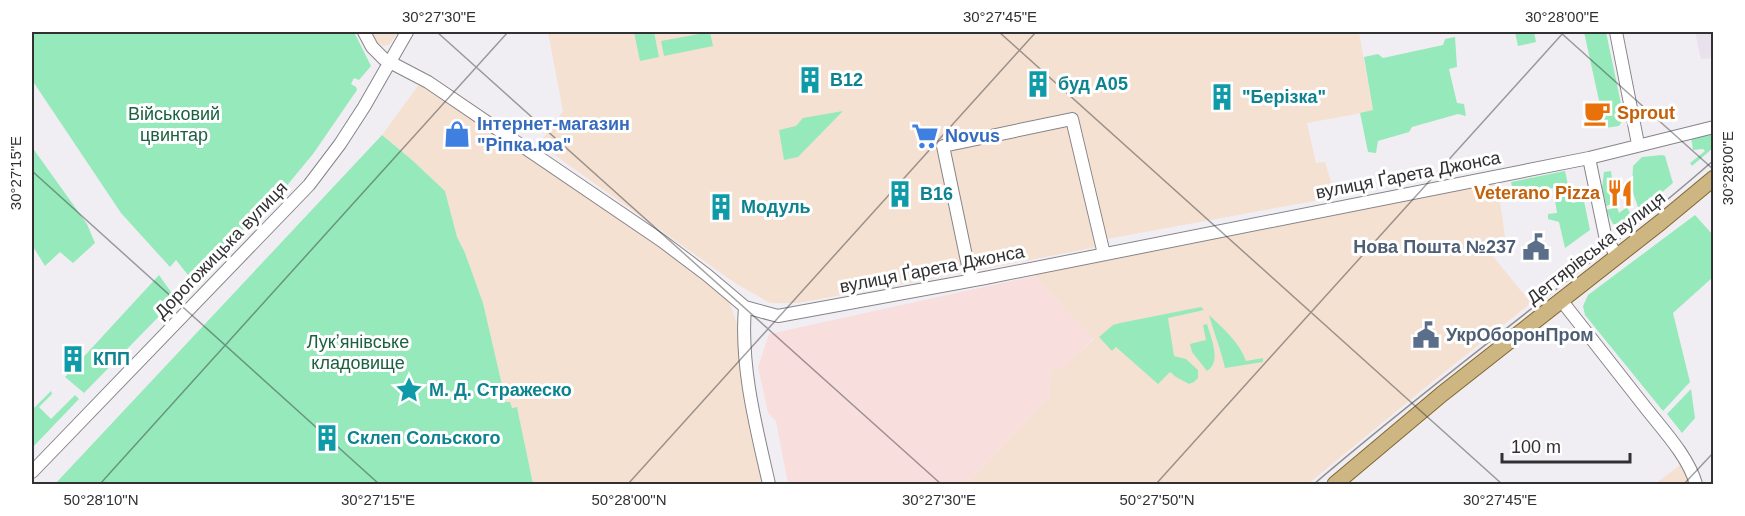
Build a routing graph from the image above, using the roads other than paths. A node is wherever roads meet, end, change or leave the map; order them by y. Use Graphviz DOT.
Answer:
graph roads {
  1 [pos="364,32"];
  2 [pos="407,32"];
  3 [pos="1616,32"];
  4 [pos="390,62"];
  5 [pos="1713,127"];
  6 [pos="1638,144"];
  7 [pos="1589,158"];
  8 [pos="1713,178"];
  9 [pos="1104,254"];
  10 [pos="1617,258"];
  11 [pos="971,280"];
  12 [pos="1561,300"];
  13 [pos="745,307"];
  14 [pos="32,472"];
  15 [pos="769,484"];
  16 [pos="1335,484"];
  17 [pos="1696,484"];
  1 -- 4 [label="street, вулиця Ґарета Джонса"];
  2 -- 4 [label="street, Дорогожицька вулиця"];
  3 -- 6 [label="street"];
  4 -- 13 [label="street, вулиця Ґарета Джонса"];
  4 -- 14 [label="street, Дорогожицька вулиця"];
  5 -- 6 [label="street, вулиця Ґарета Джонса"];
  6 -- 7 [label="street, вулиця Ґарета Джонса"];
  7 -- 9 [label="street, вулиця Ґарета Джонса"];
  7 -- 10 [label="street"];
  8 -- 10 [label="main road, Дегтярівська вулиця"];
  9 -- 11 [label="street, вулиця Ґарета Джонса"];
  9 -- 11 [label="street"];
  10 -- 12 [label="main road, Дегтярівська вулиця"];
  11 -- 13 [label="street, вулиця Ґарета Джонса"];
  12 -- 16 [label="main road, Дегтярівська вулиця"];
  12 -- 17 [label="street"];
  13 -- 15 [label="street"];
}
